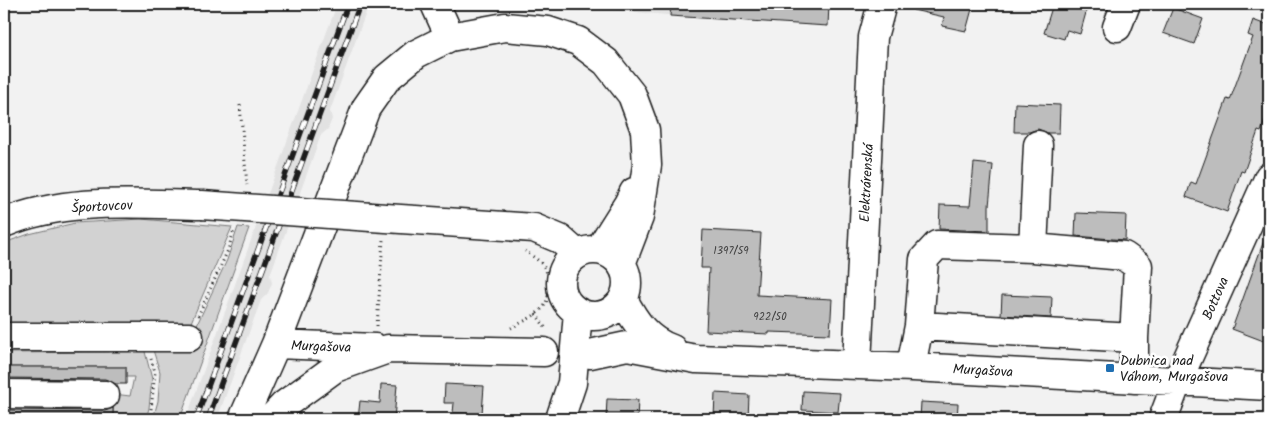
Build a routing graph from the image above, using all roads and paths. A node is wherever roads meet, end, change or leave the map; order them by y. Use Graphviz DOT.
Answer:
graph roads {
  1 [pos="435,4"];
  2 [pos="882,4"];
  3 [pos="450,37"];
  4 [pos="1038,145"];
  5 [pos="1269,177"];
  6 [pos="4,223"];
  7 [pos="377,224"];
  8 [pos="519,248"];
  9 [pos="1033,248"];
  10 [pos="590,260"];
  11 [pos="601,311"];
  12 [pos="919,326"];
  13 [pos="507,330"];
  14 [pos="4,337"];
  15 [pos="143,337"];
  16 [pos="189,337"];
  17 [pos="1134,338"];
  18 [pos="382,340"];
  19 [pos="276,344"];
  20 [pos="627,346"];
  21 [pos="544,352"];
  22 [pos="590,354"];
  23 [pos="696,359"];
  24 [pos="857,364"];
  25 [pos="913,367"];
  26 [pos="1134,378"];
  27 [pos="1177,382"];
  28 [pos="572,383"];
  29 [pos="1269,386"];
  30 [pos="4,394"];
  31 [pos="105,395"];
  32 [pos="150,419"];
  33 [pos="243,419"];
  34 [pos="271,419"];
  35 [pos="560,419"];
  36 [pos="1163,419"];
  1 -- 3 [label="street"];
  2 -- 24 [label="street, Elektrárenská"];
  3 -- 10 [label="street"];
  3 -- 19 [label="street"];
  4 -- 9 [label="street"];
  5 -- 27 [label="street, Bottova"];
  6 -- 7 [label="street, Športovcov, bridge"];
  7 -- 10 [label="street, Športovcov"];
  7 -- 18 [label="path"];
  8 -- 13 [label="path"];
  9 -- 12 [label="street"];
  9 -- 17 [label="street"];
  10 -- 11 [label="street"];
  10 -- 11 [label="street"];
  11 -- 20 [label="street"];
  11 -- 22 [label="street"];
  11 -- 23 [label="street, Murgašova"];
  11 -- 28 [label="street"];
  12 -- 17 [label="street"];
  12 -- 25 [label="street"];
  14 -- 15 [label="street"];
  15 -- 16 [label="street"];
  15 -- 32 [label="path"];
  17 -- 26 [label="street"];
  18 -- 19 [label="street, Murgašova"];
  18 -- 21 [label="street, Murgašova"];
  18 -- 34 [label="street, Murgašova"];
  19 -- 33 [label="street, Murgašova"];
  20 -- 22 [label="street, Murgašova"];
  20 -- 23 [label="street, Murgašova"];
  22 -- 28 [label="street"];
  23 -- 24 [label="street, Murgašova"];
  24 -- 25 [label="street, Murgašova"];
  25 -- 26 [label="street, Murgašova"];
  26 -- 27 [label="street, Murgašova"];
  27 -- 29 [label="street, Murgašova"];
  27 -- 36 [label="street, Bottova"];
  28 -- 35 [label="street"];
  30 -- 31 [label="street"];
}
